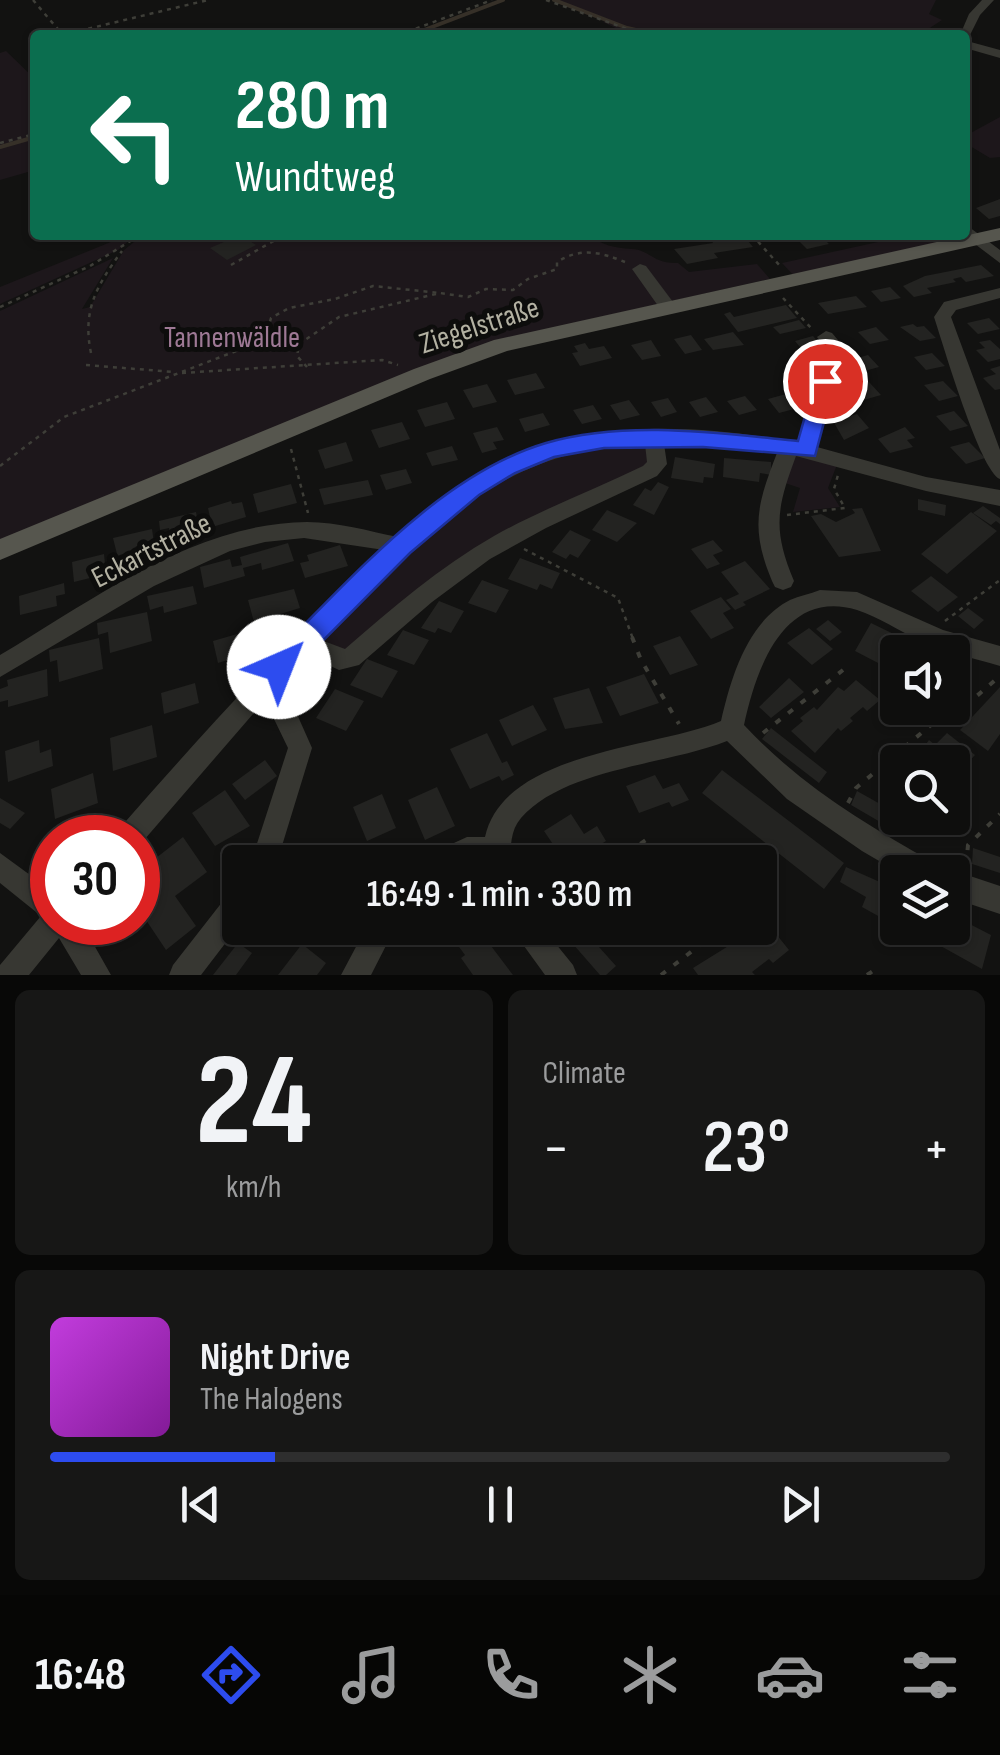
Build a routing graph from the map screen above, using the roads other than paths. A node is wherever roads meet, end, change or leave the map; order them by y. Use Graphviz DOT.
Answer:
graph roads {
  1 [pos="988,0"];
  2 [pos="970,33"];
  3 [pos="970,43"];
  4 [pos="1000,54"];
  5 [pos="971,234"];
  6 [pos="1000,234"];
  7 [pos="949,240"];
  8 [pos="1000,258"];
  9 [pos="640,269"];
  10 [pos="1000,293"];
  11 [pos="668,306"];
  12 [pos="826,337"];
  13 [pos="654,439"];
  14 [pos="798,449"];
  15 [pos="1000,472"];
  16 [pos="1000,498"];
  17 [pos="402,546"];
  18 [pos="0,550"];
  19 [pos="783,580"];
  20 [pos="302,642"];
  21 [pos="1000,656"];
  22 [pos="0,666"];
  23 [pos="256,692"];
  24 [pos="739,738"];
  25 [pos="148,815"];
  26 [pos="269,845"];
  27 [pos="498,845"];
  28 [pos="894,855"];
  29 [pos="0,866"];
  30 [pos="30,890"];
  31 [pos="970,890"];
  32 [pos="1000,900"];
  33 [pos="222,925"];
  34 [pos="35,945"];
  35 [pos="79,945"];
  36 [pos="372,945"];
  37 [pos="539,945"];
  38 [pos="10,975"];
  39 [pos="97,975"];
  40 [pos="182,975"];
  41 [pos="355,975"];
  42 [pos="563,975"];
  1 -- 2 [label="street"];
  3 -- 4 [label="street"];
  5 -- 6 [label="main road, Ziegelstraße"];
  5 -- 8 [label="street"];
  7 -- 11 [label="main road, Ziegelstraße"];
  9 -- 11 [label="street"];
  10 -- 15 [label="street"];
  11 -- 18 [label="main road, Ziegelstraße"];
  12 -- 14 [label="street"];
  13 -- 14 [label="street"];
  13 -- 17 [label="street"];
  13 -- 20 [label="street"];
  14 -- 16 [label="street"];
  14 -- 19 [label="street"];
  17 -- 20 [label="street"];
  17 -- 22 [label="street, Eckartstraße"];
  20 -- 23 [label="street"];
  21 -- 24 [label="street"];
  23 -- 25 [label="street"];
  23 -- 26 [label="street"];
  24 -- 27 [label="street"];
  24 -- 28 [label="street"];
  29 -- 30 [label="street"];
  31 -- 32 [label="street"];
  33 -- 40 [label="street"];
  34 -- 38 [label="street"];
  35 -- 39 [label="street"];
  36 -- 41 [label="street"];
  37 -- 42 [label="street"];
}
